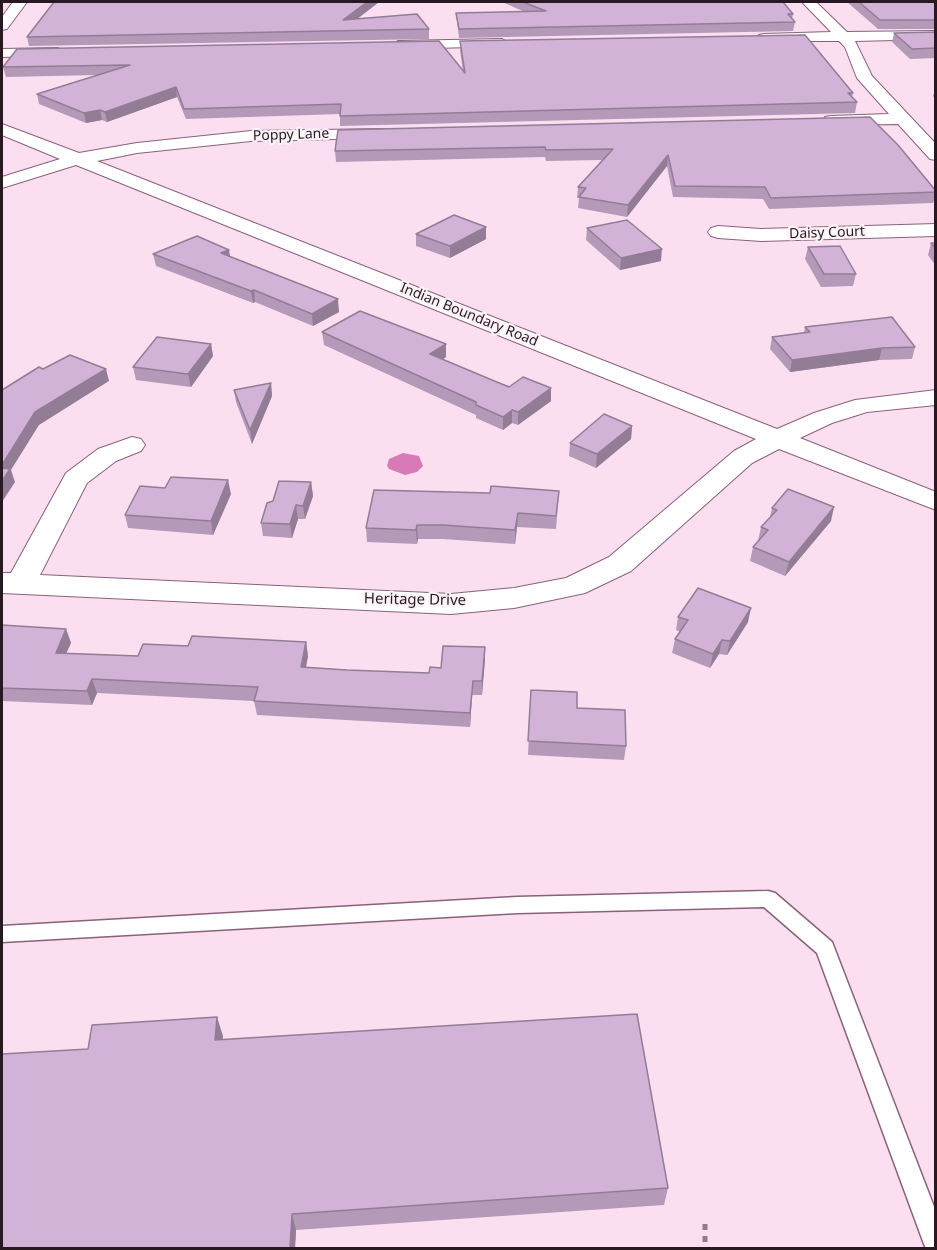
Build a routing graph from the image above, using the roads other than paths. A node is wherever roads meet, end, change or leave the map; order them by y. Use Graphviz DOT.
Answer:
graph roads {
  1 [pos="20,2"];
  2 [pos="809,2"];
  3 [pos="2,26"];
  4 [pos="936,35"];
  5 [pos="843,36"];
  6 [pos="754,38"];
  7 [pos="517,43"];
  8 [pos="386,45"];
  9 [pos="77,51"];
  10 [pos="2,53"];
  11 [pos="903,119"];
  12 [pos="814,122"];
  13 [pos="2,129"];
  14 [pos="395,132"];
  15 [pos="936,155"];
  16 [pos="77,159"];
  17 [pos="2,183"];
  18 [pos="936,230"];
  19 [pos="718,232"];
  20 [pos="936,397"];
  21 [pos="777,439"];
  22 [pos="132,445"];
  23 [pos="936,502"];
  24 [pos="10,584"];
  25 [pos="2,934"];
  26 [pos="936,1244"];
  1 -- 3 [label="street"];
  2 -- 5 [label="street"];
  4 -- 5 [label="street"];
  5 -- 6 [label="street"];
  5 -- 11 [label="street"];
  7 -- 8 [label="street"];
  9 -- 10 [label="street"];
  11 -- 12 [label="street"];
  11 -- 15 [label="street"];
  13 -- 16 [label="street, Indian Boundary Road"];
  14 -- 16 [label="street, Poppy Lane"];
  16 -- 17 [label="street, Poppy Lane"];
  16 -- 21 [label="street, Indian Boundary Road"];
  18 -- 19 [label="street, Daisy Court"];
  20 -- 21 [label="street, Heritage Drive"];
  21 -- 23 [label="street, Indian Boundary Road"];
  21 -- 24 [label="street, Heritage Drive"];
  22 -- 24 [label="street"];
  25 -- 26 [label="lane"];
}
